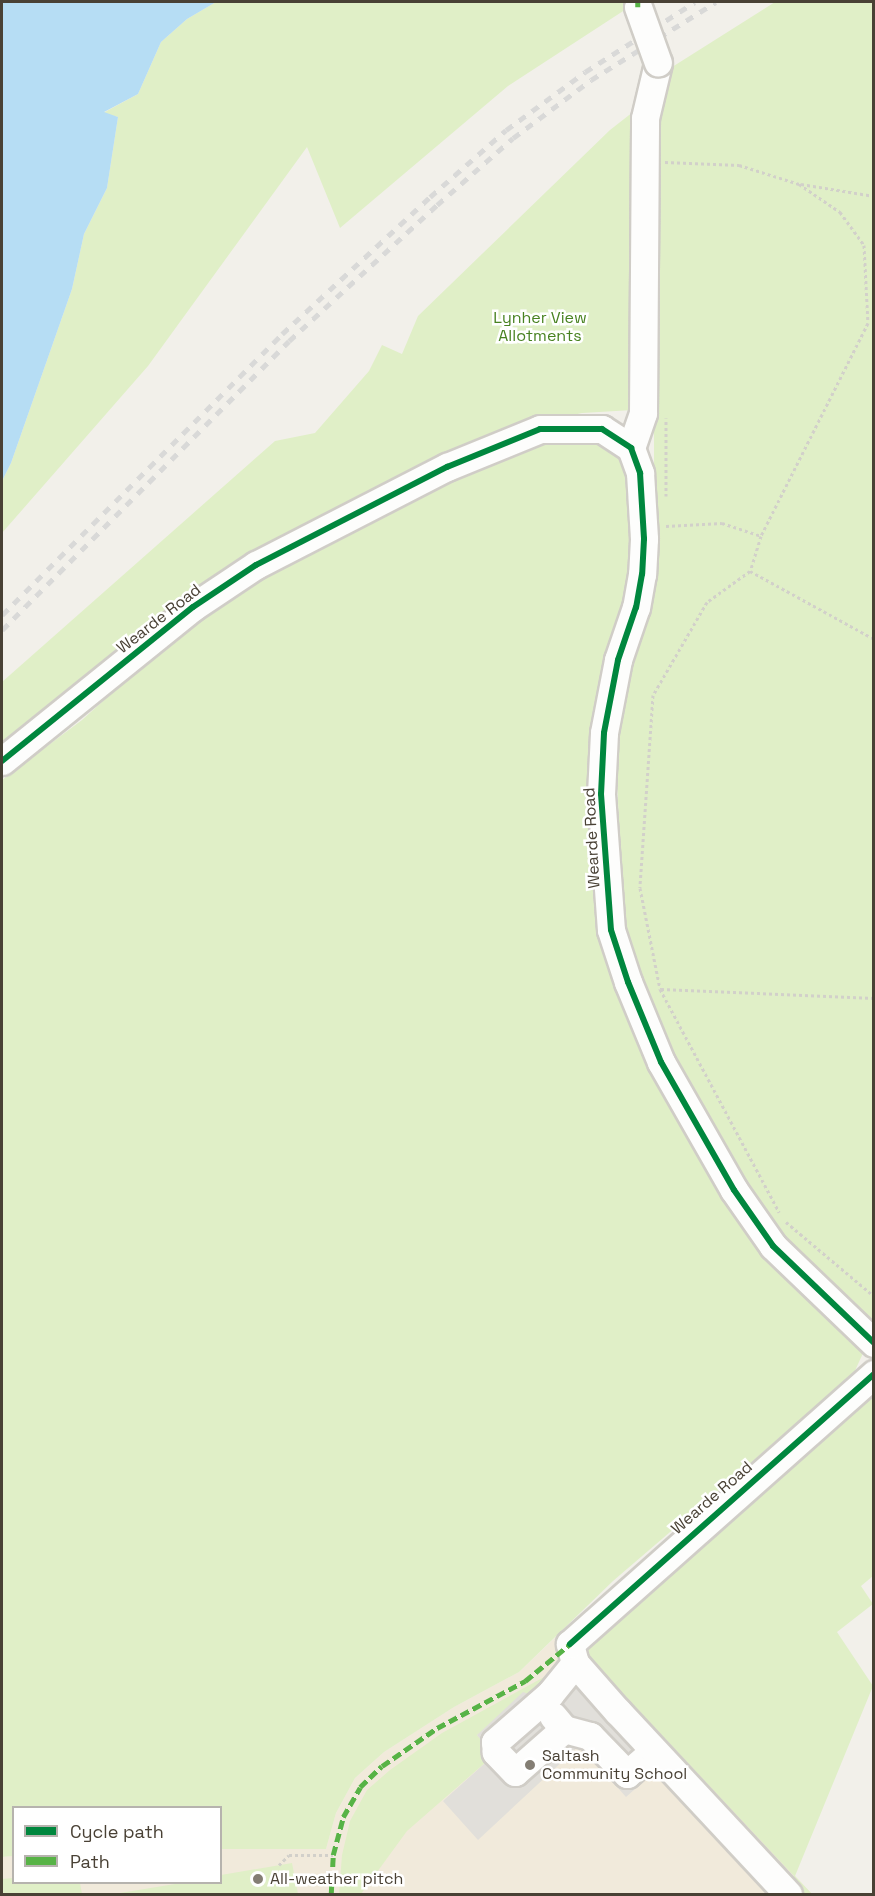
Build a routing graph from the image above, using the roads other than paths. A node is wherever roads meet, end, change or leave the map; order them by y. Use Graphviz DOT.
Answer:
graph roads {
  1 [pos="638,7"];
  2 [pos="631,448"];
  3 [pos="2,761"];
  4 [pos="873,1343"];
  5 [pos="873,1374"];
  6 [pos="573,1654"];
  7 [pos="540,1702"];
  8 [pos="618,1712"];
  9 [pos="564,1729"];
  10 [pos="590,1736"];
  11 [pos="652,1752"];
  12 [pos="788,1894"];
  1 -- 2 [label="street, bridge"];
  2 -- 3 [label="street, Wearde Road"];
  2 -- 4 [label="street, Wearde Road"];
  5 -- 6 [label="street, Wearde Road"];
  6 -- 7 [label="street, Wearde Road"];
  6 -- 8 [label="street"];
  7 -- 9 [label="street"];
  7 -- 9 [label="street, Wearde Road"];
  8 -- 10 [label="street"];
  8 -- 11 [label="street"];
  9 -- 10 [label="street"];
  10 -- 11 [label="street"];
  11 -- 12 [label="street"];
}
